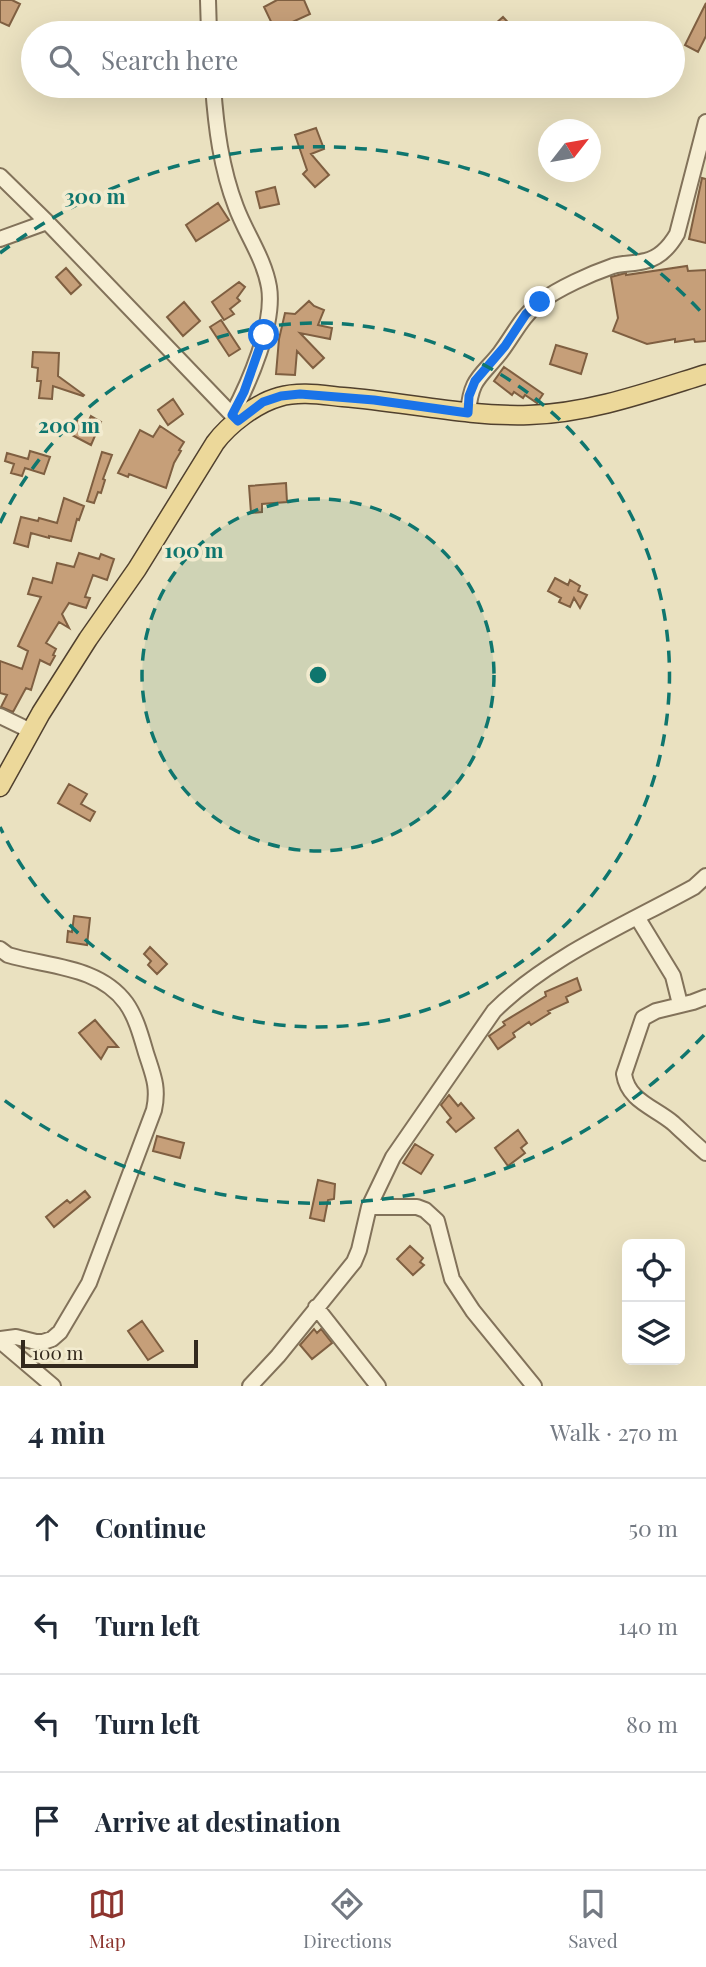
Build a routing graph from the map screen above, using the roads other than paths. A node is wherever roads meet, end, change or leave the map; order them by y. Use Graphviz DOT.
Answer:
graph roads {
  1 [pos="208,0"];
  2 [pos="209,21"];
  3 [pos="214,98"];
  4 [pos="706,122"];
  5 [pos="0,176"];
  6 [pos="47,222"];
  7 [pos="0,239"];
  8 [pos="706,374"];
  9 [pos="468,413"];
  10 [pos="235,418"];
  11 [pos="0,716"];
  12 [pos="31,731"];
  13 [pos="0,786"];
  14 [pos="706,876"];
  15 [pos="637,917"];
  16 [pos="0,949"];
  17 [pos="706,997"];
  18 [pos="680,1004"];
  19 [pos="706,1153"];
  20 [pos="369,1207"];
  21 [pos="317,1307"];
  22 [pos="0,1340"];
  23 [pos="53,1386"];
  24 [pos="250,1386"];
  25 [pos="377,1386"];
  26 [pos="534,1386"];
  1 -- 2 [label="street"];
  3 -- 10 [label="street"];
  4 -- 9 [label="street"];
  5 -- 6 [label="street"];
  6 -- 7 [label="street"];
  6 -- 10 [label="street"];
  8 -- 9 [label="main road"];
  9 -- 10 [label="main road"];
  10 -- 12 [label="main road"];
  11 -- 12 [label="street"];
  12 -- 13 [label="main road"];
  14 -- 15 [label="street"];
  15 -- 18 [label="street"];
  15 -- 20 [label="street"];
  16 -- 22 [label="street"];
  17 -- 18 [label="street"];
  18 -- 19 [label="street"];
  20 -- 21 [label="street"];
  20 -- 26 [label="street"];
  21 -- 24 [label="street"];
  21 -- 25 [label="street"];
  22 -- 23 [label="street"];
}
